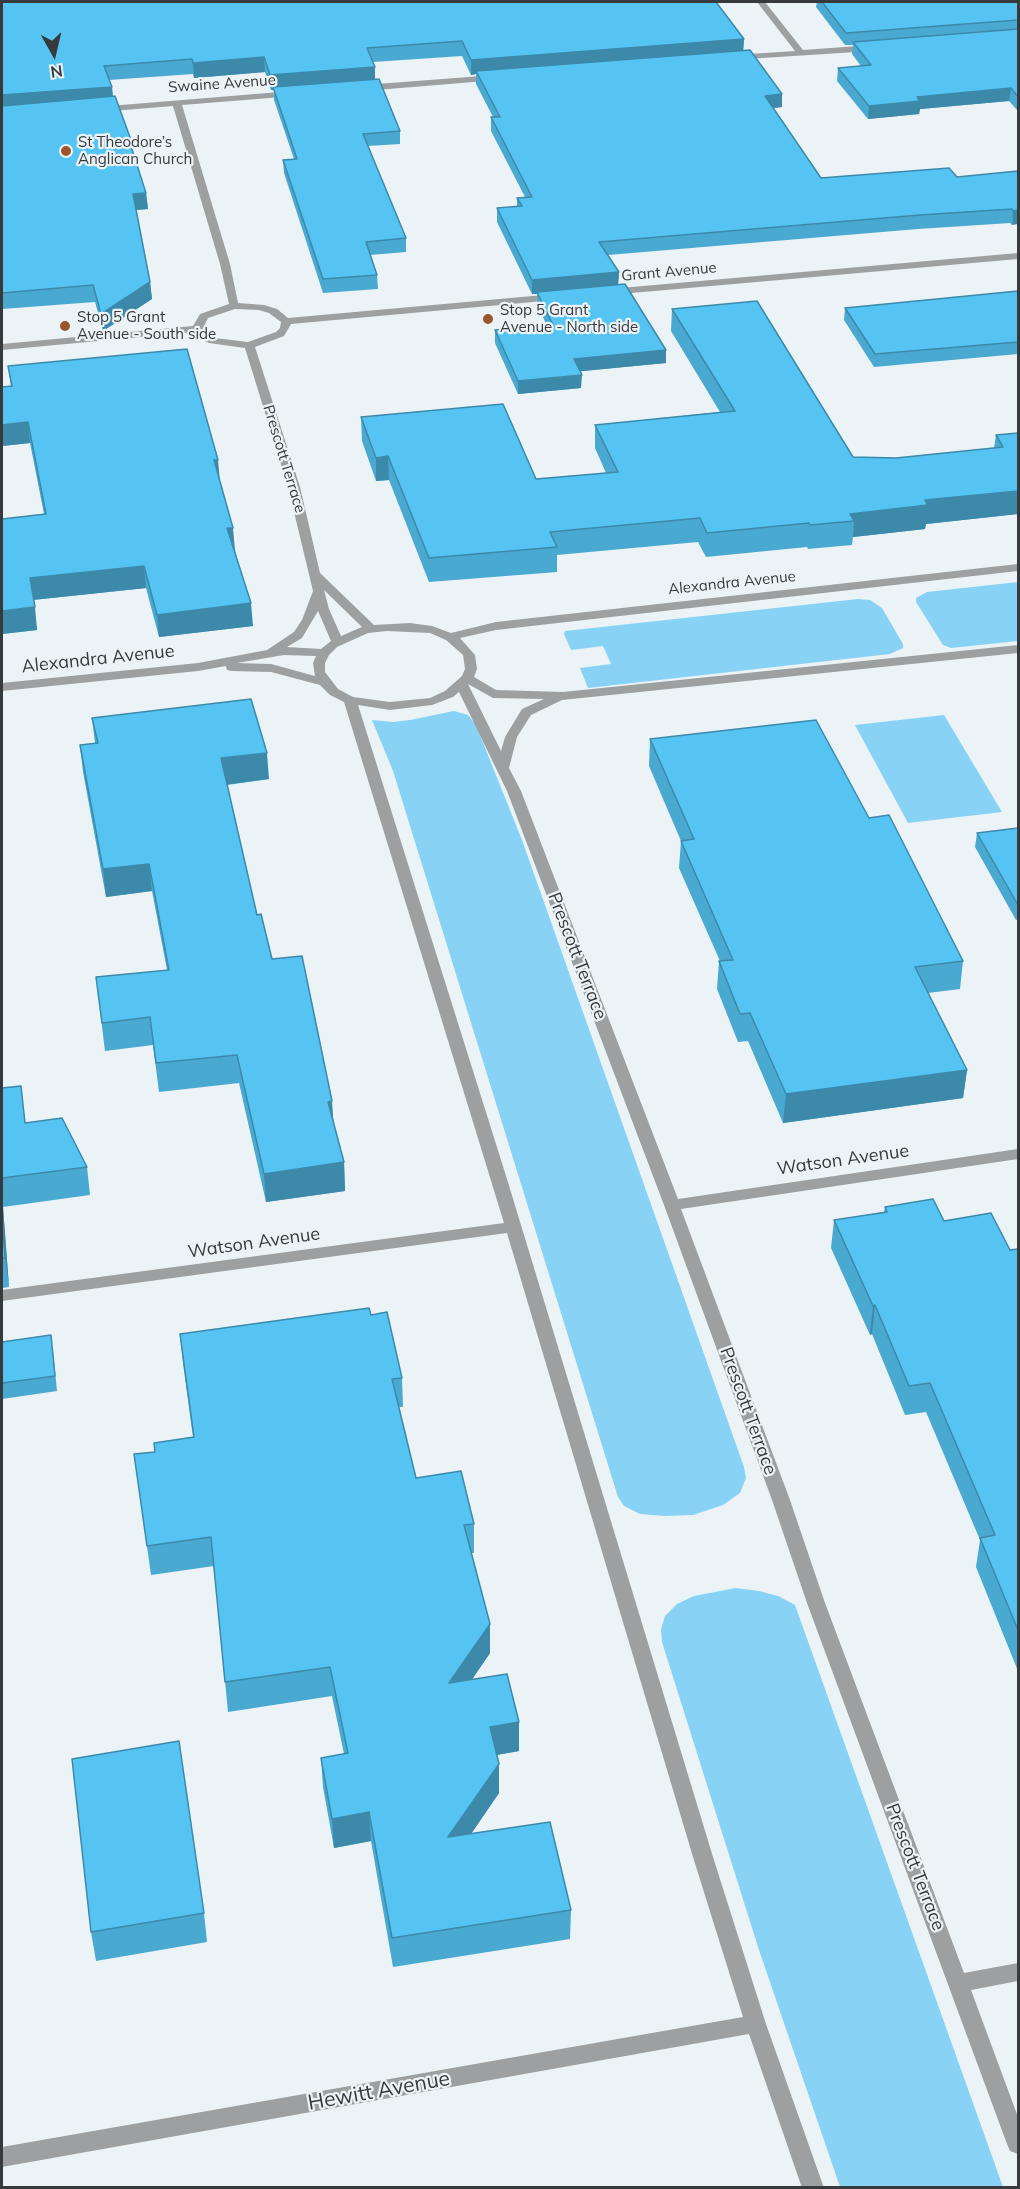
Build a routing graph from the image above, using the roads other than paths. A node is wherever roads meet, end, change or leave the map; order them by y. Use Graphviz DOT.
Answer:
graph roads {
  1 [pos="761,2"];
  2 [pos="882,47"];
  3 [pos="801,53"];
  4 [pos="723,59"];
  5 [pos="507,77"];
  6 [pos="355,89"];
  7 [pos="297,94"];
  8 [pos="177,103"];
  9 [pos="88,109"];
  10 [pos="1018,256"];
  11 [pos="592,294"];
  12 [pos="568,296"];
  13 [pos="234,306"];
  14 [pos="286,321"];
  15 [pos="198,329"];
  16 [pos="249,345"];
  17 [pos="2,347"];
  18 [pos="1018,567"];
  19 [pos="316,575"];
  20 [pos="319,591"];
  21 [pos="370,629"];
  22 [pos="450,637"];
  23 [pos="337,641"];
  24 [pos="1018,649"];
  25 [pos="324,653"];
  26 [pos="269,654"];
  27 [pos="198,667"];
  28 [pos="464,681"];
  29 [pos="324,682"];
  30 [pos="2,687"];
  31 [pos="563,696"];
  32 [pos="350,700"];
  33 [pos="503,767"];
  34 [pos="1018,1154"];
  35 [pos="672,1205"];
  36 [pos="512,1227"];
  37 [pos="2,1296"];
  38 [pos="1018,1972"];
  39 [pos="959,1983"];
  40 [pos="756,2024"];
  41 [pos="1018,2144"];
  42 [pos="2,2157"];
  43 [pos="813,2187"];
  1 -- 3 [label="street"];
  2 -- 3 [label="street"];
  3 -- 4 [label="street"];
  5 -- 6 [label="street"];
  7 -- 8 [label="street, Swaine Avenue"];
  8 -- 9 [label="street, Swaine Avenue"];
  8 -- 13 [label="street"];
  10 -- 11 [label="street, Grant Avenue"];
  12 -- 14 [label="street"];
  13 -- 14 [label="street"];
  13 -- 15 [label="street"];
  14 -- 16 [label="street"];
  15 -- 16 [label="street"];
  15 -- 17 [label="street"];
  16 -- 19 [label="street, Prescott Terrace"];
  18 -- 22 [label="street, Alexandra Avenue"];
  19 -- 20 [label="street, Prescott Terrace"];
  19 -- 21 [label="street"];
  20 -- 23 [label="street, Prescott Terrace"];
  20 -- 26 [label="street"];
  21 -- 22 [label="street"];
  21 -- 23 [label="street"];
  22 -- 28 [label="street"];
  23 -- 25 [label="street"];
  24 -- 31 [label="street"];
  25 -- 26 [label="street, Alexandra Avenue"];
  25 -- 29 [label="street"];
  26 -- 27 [label="street, Alexandra Avenue"];
  27 -- 29 [label="street, Alexandra Avenue"];
  27 -- 30 [label="street, Alexandra Avenue"];
  28 -- 31 [label="street"];
  28 -- 32 [label="street"];
  28 -- 33 [label="street, Prescott Terrace"];
  29 -- 32 [label="street"];
  31 -- 33 [label="street"];
  32 -- 36 [label="street"];
  33 -- 35 [label="street, Prescott Terrace"];
  34 -- 35 [label="street, Watson Avenue"];
  35 -- 39 [label="street, Prescott Terrace"];
  36 -- 37 [label="street, Watson Avenue"];
  36 -- 40 [label="street"];
  38 -- 39 [label="street"];
  39 -- 41 [label="street, Prescott Terrace"];
  40 -- 42 [label="street, Hewitt Avenue"];
  40 -- 43 [label="street"];
}
